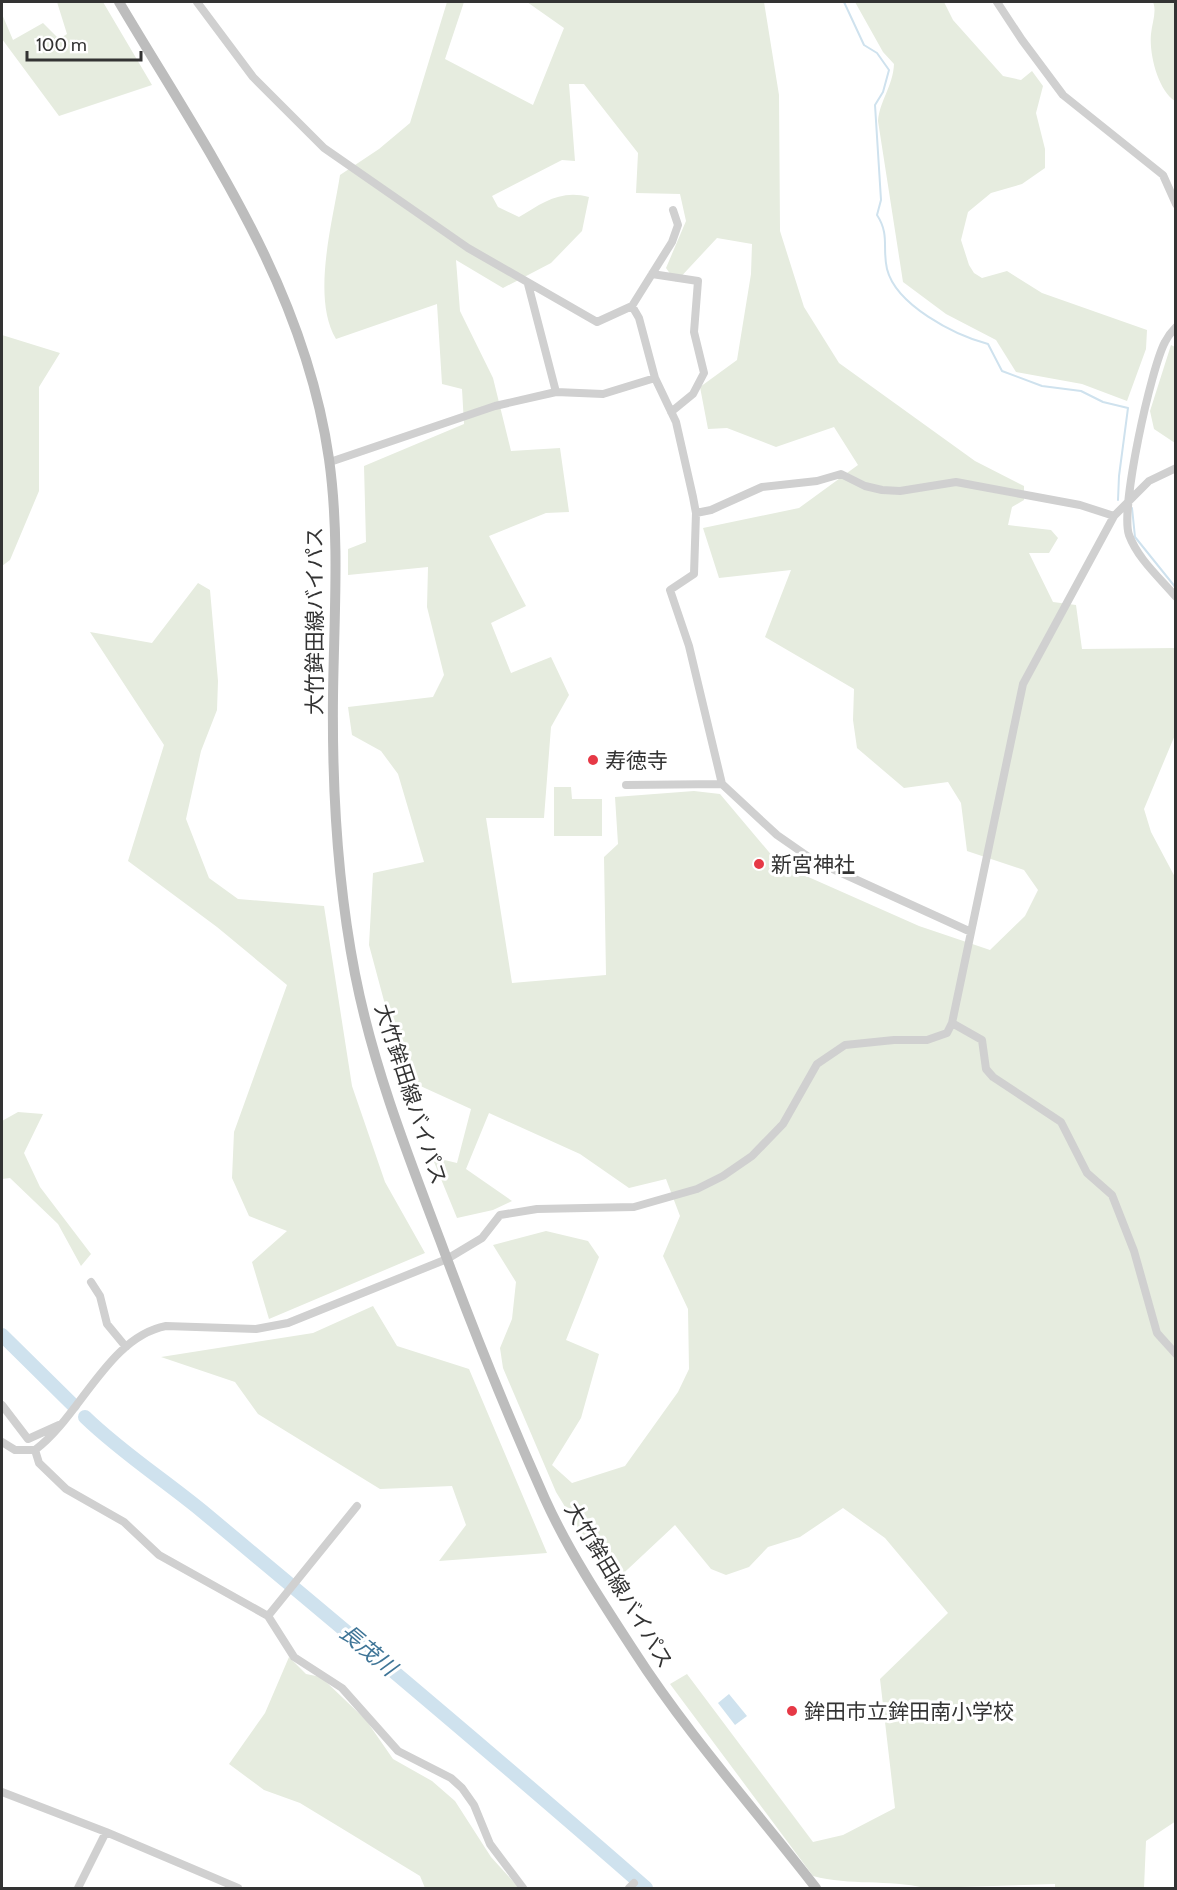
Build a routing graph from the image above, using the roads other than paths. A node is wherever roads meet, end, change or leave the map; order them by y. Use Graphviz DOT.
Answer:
graph roads {
  1 [pos="119,2"];
  2 [pos="197,2"];
  3 [pos="997,2"];
  4 [pos="1176,204"];
  5 [pos="673,210"];
  6 [pos="652,274"];
  7 [pos="528,284"];
  8 [pos="632,306"];
  9 [pos="1176,327"];
  10 [pos="655,378"];
  11 [pos="556,392"];
  12 [pos="671,412"];
  13 [pos="330,462"];
  14 [pos="1176,468"];
  15 [pos="1128,501"];
  16 [pos="696,513"];
  17 [pos="1114,516"];
  18 [pos="1176,597"];
  19 [pos="722,784"];
  20 [pos="626,785"];
  21 [pos="971,932"];
  22 [pos="952,1023"];
  23 [pos="447,1259"];
  24 [pos="91,1282"];
  25 [pos="126,1347"];
  26 [pos="1176,1354"];
  27 [pos="2,1405"];
  28 [pos="60,1425"];
  29 [pos="2,1442"];
  30 [pos="35,1450"];
  31 [pos="357,1506"];
  32 [pos="268,1616"];
  33 [pos="2,1792"];
  34 [pos="106,1832"];
  35 [pos="78,1888"];
  36 [pos="238,1888"];
  37 [pos="523,1888"];
  38 [pos="816,1888"];
  1 -- 13 [label="main road, 大竹鉾田線バイパス"];
  2 -- 7 [label="street"];
  3 -- 4 [label="street"];
  5 -- 6 [label="street"];
  6 -- 8 [label="street"];
  6 -- 12 [label="street"];
  7 -- 8 [label="street"];
  7 -- 11 [label="street"];
  8 -- 10 [label="street"];
  9 -- 15 [label="street"];
  10 -- 11 [label="street"];
  10 -- 12 [label="street"];
  11 -- 13 [label="street"];
  12 -- 16 [label="street"];
  13 -- 23 [label="main road, 大竹鉾田線バイパス"];
  14 -- 15 [label="street"];
  15 -- 17 [label="street"];
  15 -- 18 [label="street"];
  16 -- 17 [label="street"];
  16 -- 19 [label="street"];
  17 -- 21 [label="street"];
  19 -- 20 [label="street"];
  19 -- 21 [label="street"];
  21 -- 22 [label="street"];
  22 -- 23 [label="street"];
  22 -- 26 [label="street"];
  23 -- 25 [label="street"];
  23 -- 38 [label="main road, 大竹鉾田線バイパス"];
  24 -- 25 [label="street"];
  25 -- 28 [label="street"];
  27 -- 28 [label="street"];
  28 -- 30 [label="street"];
  29 -- 30 [label="street"];
  30 -- 32 [label="street"];
  31 -- 32 [label="street"];
  32 -- 37 [label="street"];
  33 -- 34 [label="street"];
  34 -- 35 [label="street"];
  34 -- 36 [label="street"];
}
